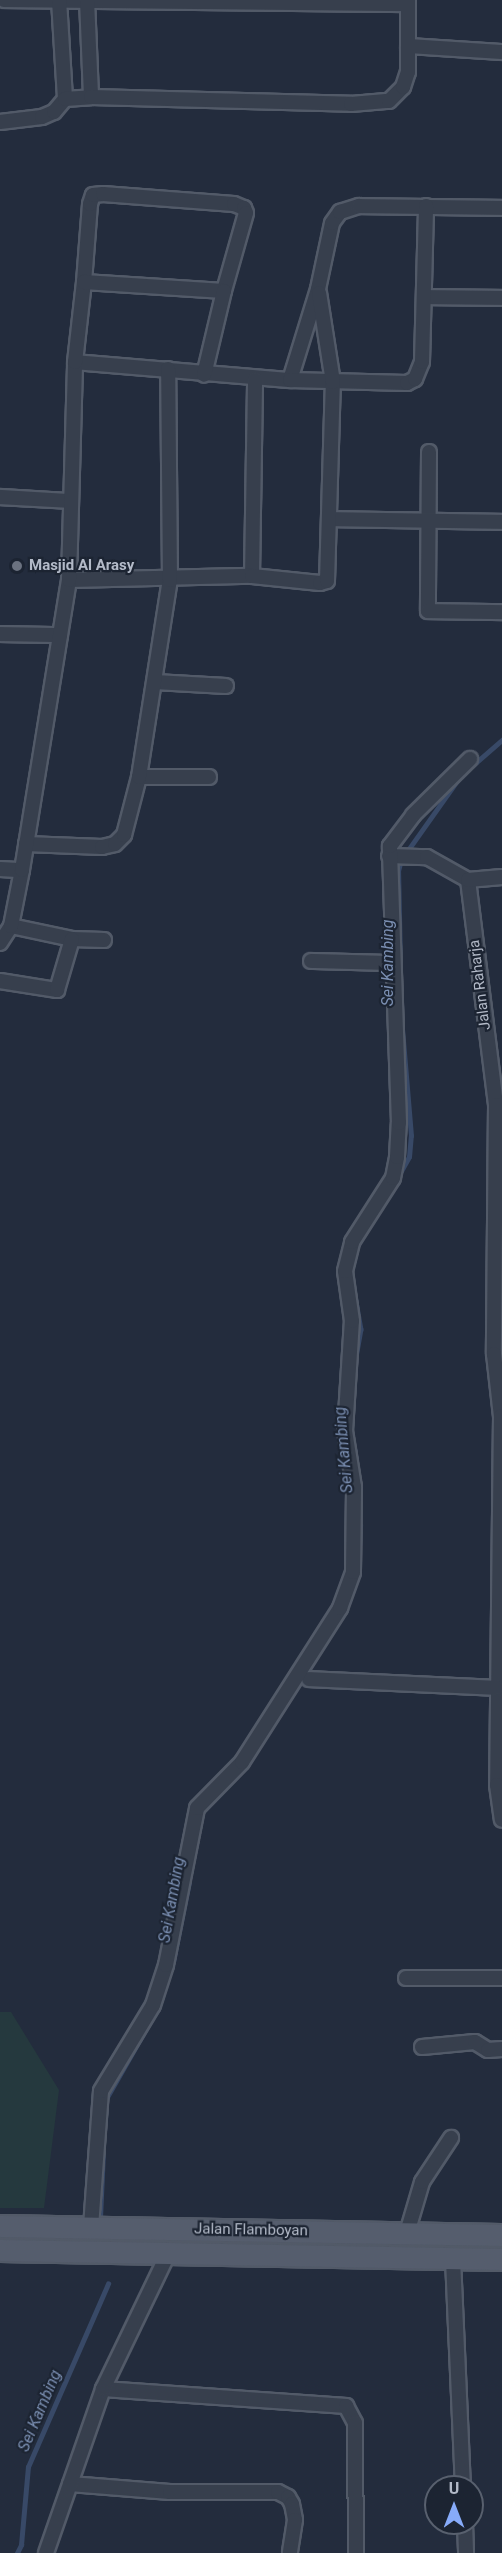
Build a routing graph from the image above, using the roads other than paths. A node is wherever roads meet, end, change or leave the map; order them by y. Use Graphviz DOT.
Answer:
graph roads {
  1 [pos="4,0"];
  2 [pos="59,1"];
  3 [pos="87,1"];
  4 [pos="193,1"];
  5 [pos="408,2"];
  6 [pos="408,46"];
  7 [pos="502,52"];
  8 [pos="91,97"];
  9 [pos="65,99"];
  10 [pos="0,122"];
  11 [pos="426,206"];
  12 [pos="502,208"];
  13 [pos="84,282"];
  14 [pos="318,289"];
  15 [pos="224,291"];
  16 [pos="425,297"];
  17 [pos="502,298"];
  18 [pos="75,362"];
  19 [pos="168,369"];
  20 [pos="204,375"];
  21 [pos="255,380"];
  22 [pos="290,380"];
  23 [pos="333,382"];
  24 [pos="429,452"];
  25 [pos="0,497"];
  26 [pos="69,501"];
  27 [pos="331,519"];
  28 [pos="429,521"];
  29 [pos="502,522"];
  30 [pos="252,576"];
  31 [pos="69,580"];
  32 [pos="170,580"];
  33 [pos="502,612"];
  34 [pos="0,634"];
  35 [pos="60,635"];
  36 [pos="154,682"];
  37 [pos="226,686"];
  38 [pos="470,759"];
  39 [pos="139,777"];
  40 [pos="209,777"];
  41 [pos="26,844"];
  42 [pos="392,855"];
  43 [pos="0,869"];
  44 [pos="22,870"];
  45 [pos="502,878"];
  46 [pos="468,879"];
  47 [pos="10,926"];
  48 [pos="72,939"];
  49 [pos="104,940"];
  50 [pos="0,943"];
  51 [pos="311,961"];
  52 [pos="392,963"];
  53 [pos="0,981"];
  54 [pos="499,1105"];
  55 [pos="502,1416"];
  56 [pos="500,1577"];
  57 [pos="309,1679"];
  58 [pos="498,1696"];
  59 [pos="502,1820"];
  60 [pos="406,1978"];
  61 [pos="502,1978"];
  62 [pos="422,2047"];
  63 [pos="502,2049"];
  64 [pos="452,2138"];
  65 [pos="0,2226"];
  66 [pos="97,2227"];
  67 [pos="407,2233"];
  68 [pos="502,2235"];
  69 [pos="0,2250"];
  70 [pos="168,2254"];
  71 [pos="453,2259"];
  72 [pos="502,2259"];
  73 [pos="103,2389"];
  74 [pos="462,2475"];
  75 [pos="70,2484"];
  76 [pos="465,2535"];
  77 [pos="46,2553"];
  78 [pos="290,2553"];
  79 [pos="356,2553"];
  80 [pos="466,2553"];
  1 -- 2 [label="street"];
  2 -- 3 [label="street"];
  2 -- 9 [label="street"];
  3 -- 4 [label="street"];
  3 -- 8 [label="street"];
  4 -- 5 [label="street"];
  5 -- 6 [label="street"];
  6 -- 7 [label="street"];
  6 -- 8 [label="street"];
  8 -- 9 [label="street"];
  9 -- 10 [label="street"];
  11 -- 12 [label="street"];
  11 -- 14 [label="street"];
  11 -- 16 [label="street"];
  13 -- 15 [label="street"];
  13 -- 15 [label="street"];
  13 -- 18 [label="street"];
  14 -- 22 [label="street"];
  14 -- 23 [label="street"];
  15 -- 20 [label="street"];
  16 -- 17 [label="street"];
  16 -- 23 [label="street"];
  18 -- 19 [label="street"];
  18 -- 26 [label="street"];
  19 -- 20 [label="street"];
  19 -- 32 [label="street"];
  20 -- 21 [label="street"];
  21 -- 22 [label="street"];
  21 -- 30 [label="street"];
  22 -- 23 [label="street"];
  23 -- 27 [label="street"];
  24 -- 28 [label="street"];
  25 -- 26 [label="street"];
  26 -- 31 [label="street"];
  27 -- 28 [label="street"];
  27 -- 30 [label="street"];
  28 -- 29 [label="street"];
  28 -- 33 [label="street"];
  30 -- 32 [label="street"];
  31 -- 32 [label="street"];
  31 -- 35 [label="street"];
  32 -- 36 [label="street"];
  34 -- 35 [label="street"];
  35 -- 41 [label="street"];
  36 -- 37 [label="street"];
  36 -- 39 [label="street"];
  38 -- 42 [label="street"];
  39 -- 40 [label="street"];
  39 -- 41 [label="street"];
  41 -- 44 [label="street"];
  42 -- 46 [label="street"];
  42 -- 52 [label="street"];
  43 -- 44 [label="street"];
  44 -- 47 [label="street"];
  45 -- 46 [label="street"];
  46 -- 54 [label="street, Jalan Raharja"];
  47 -- 48 [label="street"];
  47 -- 50 [label="street"];
  48 -- 49 [label="street"];
  48 -- 53 [label="street"];
  51 -- 52 [label="street"];
  52 -- 66 [label="street"];
  54 -- 55 [label="street, Jalan Raharja"];
  55 -- 56 [label="street, Jalan Raharja"];
  56 -- 58 [label="street, Jalan Raharja"];
  57 -- 58 [label="street"];
  58 -- 59 [label="street, Jalan Raharja"];
  60 -- 61 [label="street"];
  62 -- 63 [label="street"];
  64 -- 67 [label="street"];
  65 -- 66 [label="main road, Jalan Flamboyan"];
  66 -- 67 [label="main road, Jalan Flamboyan"];
  67 -- 68 [label="main road, Jalan Flamboyan"];
  69 -- 70 [label="main road, Jalan Flamboyan"];
  70 -- 71 [label="main road, Jalan Flamboyan"];
  70 -- 73 [label="street"];
  71 -- 72 [label="main road, Jalan Flamboyan"];
  71 -- 74 [label="street"];
  73 -- 75 [label="street"];
  73 -- 79 [label="street"];
  75 -- 77 [label="street"];
  75 -- 78 [label="street"];
  76 -- 80 [label="street"];
}
